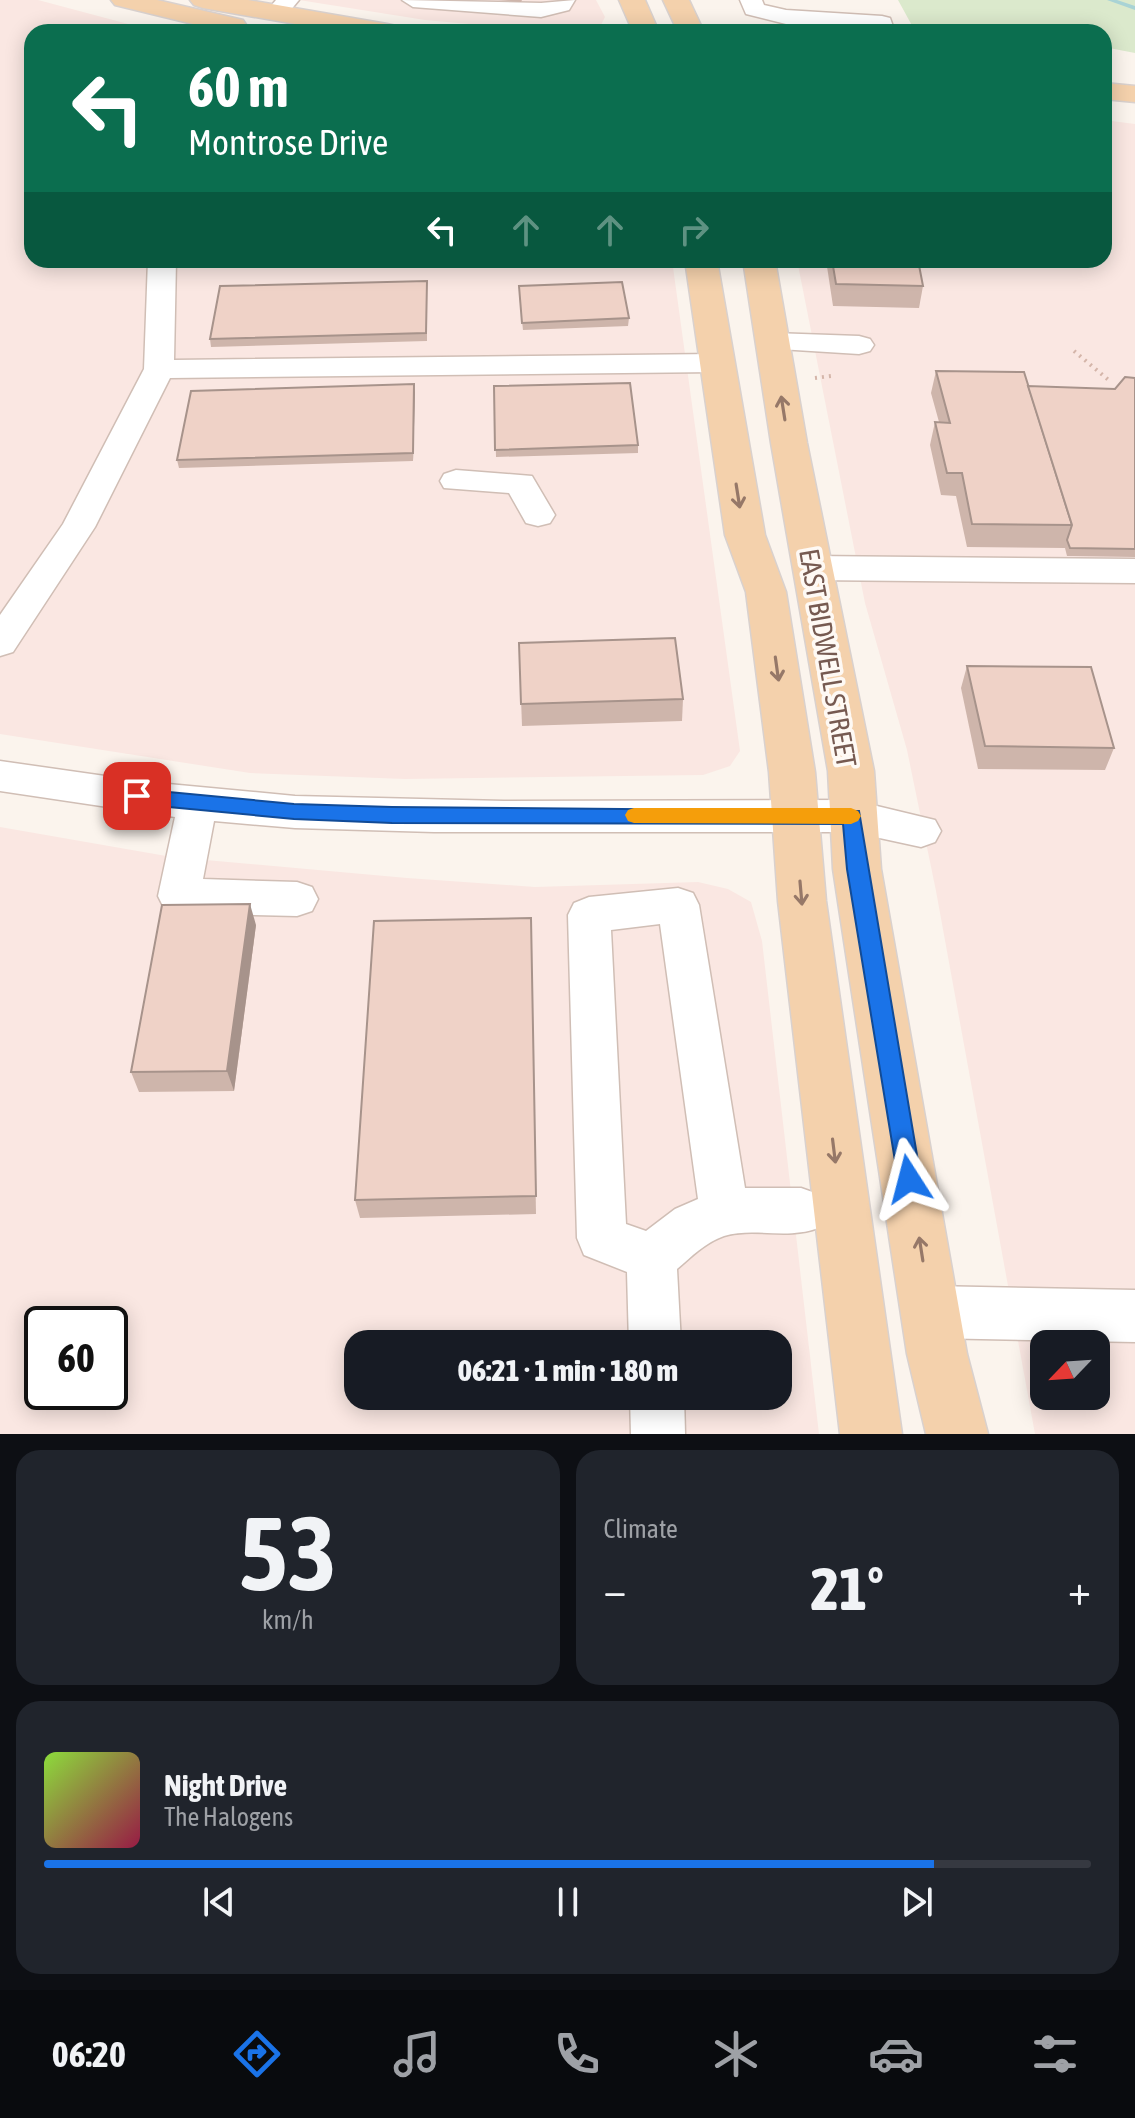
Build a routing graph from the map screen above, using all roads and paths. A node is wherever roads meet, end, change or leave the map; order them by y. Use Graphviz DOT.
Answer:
graph roads {
  1 [pos="124,0"];
  2 [pos="203,0"];
  3 [pos="413,0"];
  4 [pos="564,0"];
  5 [pos="632,0"];
  6 [pos="676,0"];
  7 [pos="751,0"];
  8 [pos="809,0"];
  9 [pos="874,0"];
  10 [pos="159,8"];
  11 [pos="276,15"];
  12 [pos="833,20"];
  13 [pos="209,24"];
  14 [pos="239,24"];
  15 [pos="335,24"];
  16 [pos="642,24"];
  17 [pos="687,24"];
  18 [pos="858,24"];
  19 [pos="882,24"];
  20 [pos="1112,92"];
  21 [pos="1135,94"];
  22 [pos="162,268"];
  23 [pos="702,268"];
  24 [pos="721,268"];
  25 [pos="760,268"];
  26 [pos="773,342"];
  27 [pos="859,345"];
  28 [pos="1074,351"];
  29 [pos="716,363"];
  30 [pos="159,369"];
  31 [pos="1111,382"];
  32 [pos="456,481"];
  33 [pos="538,515"];
  34 [pos="812,568"];
  35 [pos="1135,571"];
  36 [pos="0,643"];
  37 [pos="0,776"];
  38 [pos="198,803"];
  39 [pos="795,815"];
  40 [pos="852,816"];
  41 [pos="917,816"];
  42 [pos="297,899"];
  43 [pos="801,1211"];
  44 [pos="724,1212"];
  45 [pos="651,1258"];
  46 [pos="931,1312"];
  47 [pos="1135,1316"];
  48 [pos="654,1330"];
  49 [pos="657,1410"];
  50 [pos="871,1433"];
  51 [pos="658,1434"];
  52 [pos="957,1434"];
  1 -- 10 [label="main road"];
  2 -- 11 [label="main road"];
  3 -- 4 [label="street"];
  5 -- 16 [label="main road"];
  6 -- 17 [label="main road"];
  7 -- 12 [label="street"];
  8 -- 12 [label="street"];
  9 -- 19 [label="street"];
  10 -- 11 [label="main road"];
  10 -- 13 [label="main road"];
  11 -- 14 [label="main road"];
  11 -- 15 [label="main road"];
  12 -- 18 [label="street"];
  20 -- 21 [label="main road"];
  22 -- 30 [label="street"];
  23 -- 29 [label="main road, EAST BIDWELL STREET"];
  24 -- 26 [label="main road"];
  25 -- 26 [label="main road, EAST BIDWELL STREET"];
  26 -- 27 [label="street"];
  34 -- 26 [label="main road, EAST BIDWELL STREET, one-way"];
  28 -- 31 [label="path"];
  29 -- 30 [label="street"];
  29 -- 34 [label="main road"];
  29 -- 39 [label="main road, EAST BIDWELL STREET, one-way"];
  30 -- 36 [label="street"];
  32 -- 33 [label="street"];
  34 -- 35 [label="street"];
  34 -- 40 [label="main road, EAST BIDWELL STREET"];
  37 -- 38 [label="street"];
  38 -- 39 [label="street"];
  38 -- 42 [label="street"];
  39 -- 40 [label="street"];
  39 -- 50 [label="main road, EAST BIDWELL STREET, one-way"];
  40 -- 41 [label="street"];
  46 -- 40 [label="main road, EAST BIDWELL STREET, one-way"];
  43 -- 44 [label="street"];
  44 -- 45 [label="street"];
  44 -- 45 [label="street"];
  45 -- 48 [label="street"];
  46 -- 47 [label="street"];
  46 -- 52 [label="main road, EAST BIDWELL STREET"];
  49 -- 51 [label="street"];
}
